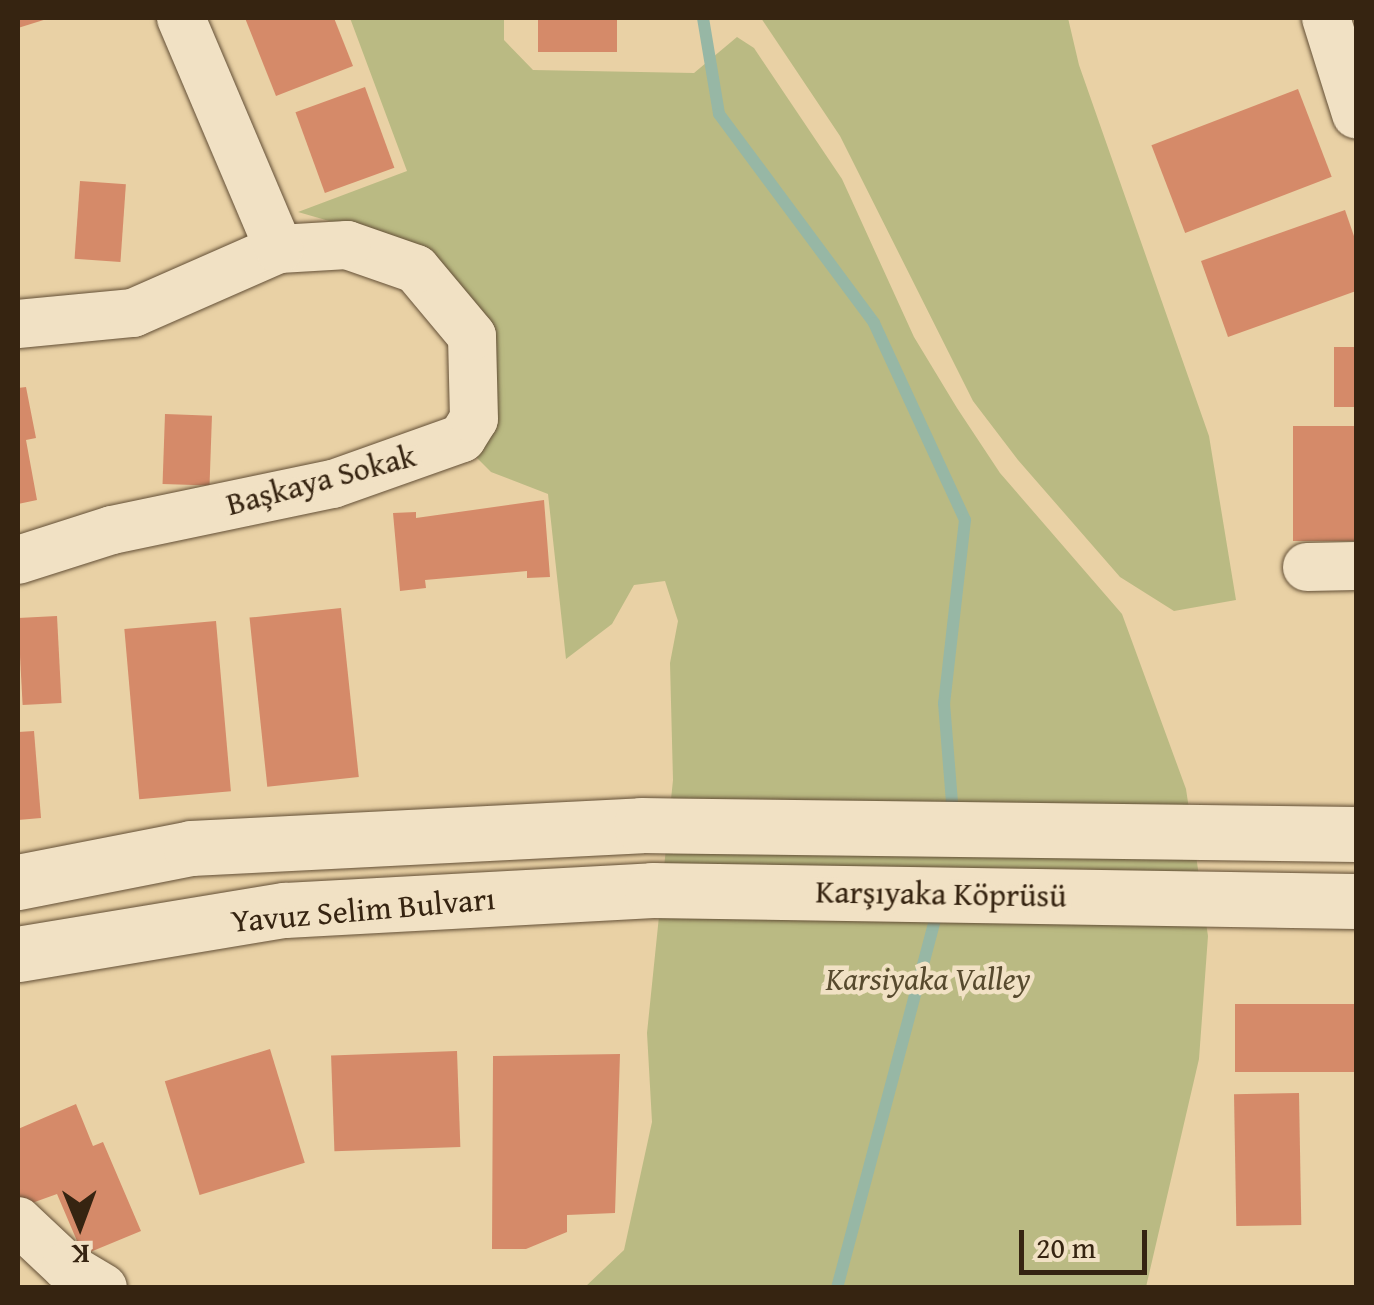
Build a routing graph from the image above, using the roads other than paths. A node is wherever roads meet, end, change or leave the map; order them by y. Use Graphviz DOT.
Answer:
graph roads {
  1 [pos="181,18"];
  2 [pos="1326,18"];
  3 [pos="1356,114"];
  4 [pos="279,249"];
  5 [pos="18,324"];
  6 [pos="18,560"];
  7 [pos="1356,566"];
  8 [pos="1307,567"];
  9 [pos="641,825"];
  10 [pos="1356,834"];
  11 [pos="18,882"];
  12 [pos="652,890"];
  13 [pos="1356,900"];
  14 [pos="18,954"];
  15 [pos="18,1221"];
  16 [pos="103,1288"];
  1 -- 4 [label="street"];
  2 -- 3 [label="street"];
  4 -- 5 [label="street"];
  4 -- 6 [label="street, Başkaya Sokak"];
  7 -- 8 [label="street"];
  9 -- 10 [label="main road, Karşıyaka Köprüsü"];
  9 -- 11 [label="main road, Yavuz Selim Bulvarı"];
  12 -- 13 [label="main road, Karşıyaka Köprüsü"];
  12 -- 14 [label="main road, Yavuz Selim Bulvarı"];
  15 -- 16 [label="street"];
}
